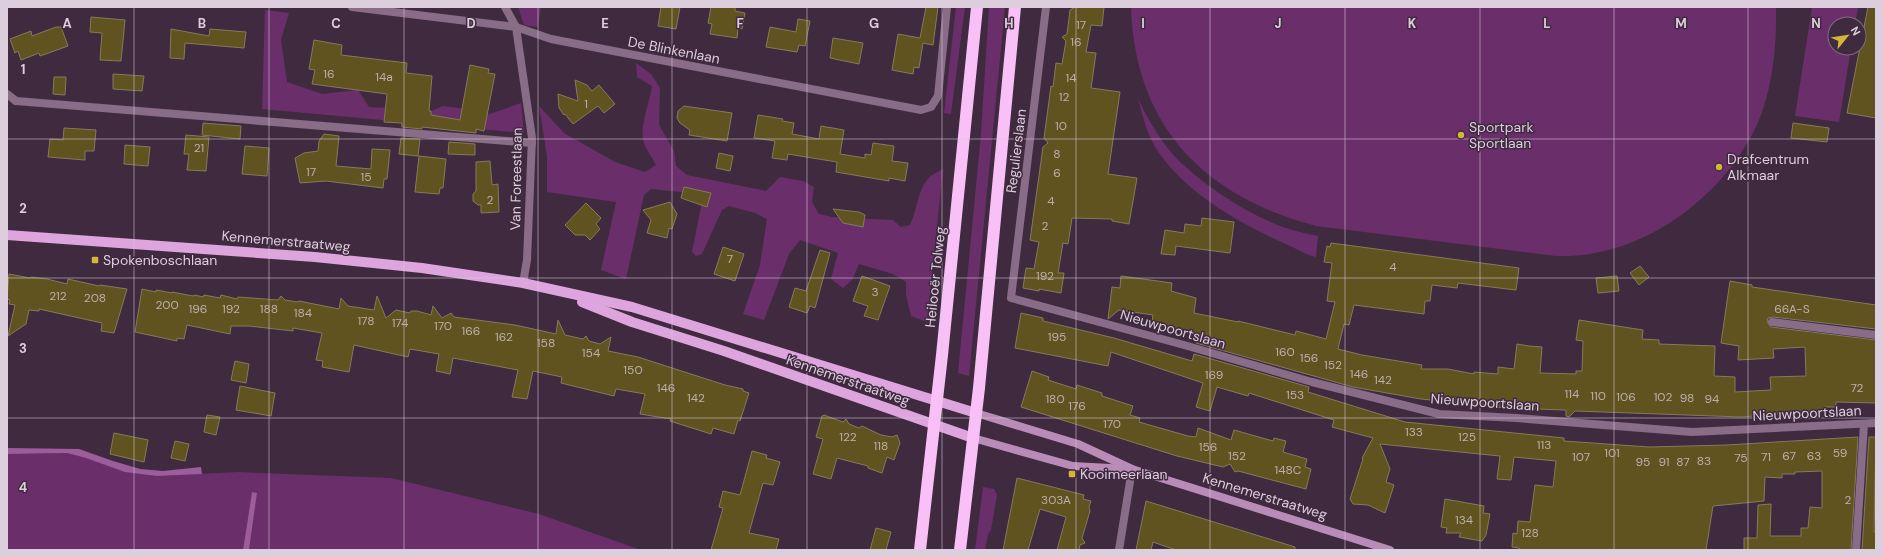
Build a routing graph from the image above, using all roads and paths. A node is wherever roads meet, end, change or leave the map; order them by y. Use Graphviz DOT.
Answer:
graph roads {
  1 [pos="352,7"];
  2 [pos="505,7"];
  3 [pos="947,7"];
  4 [pos="977,7"];
  5 [pos="1015,7"];
  6 [pos="1046,7"];
  7 [pos="516,27"];
  8 [pos="7,94"];
  9 [pos="532,143"];
  10 [pos="7,235"];
  11 [pos="523,283"];
  12 [pos="560,293"];
  13 [pos="1011,298"];
  14 [pos="1772,322"];
  15 [pos="1876,335"];
  16 [pos="937,401"];
  17 [pos="976,413"];
  18 [pos="1876,422"];
  19 [pos="1864,424"];
  20 [pos="934,425"];
  21 [pos="973,438"];
  22 [pos="1132,469"];
  23 [pos="920,550"];
  24 [pos="960,550"];
  25 [pos="1119,550"];
  26 [pos="1390,550"];
  27 [pos="1856,550"];
  1 -- 7 [label="street, De Blinkenlaan"];
  2 -- 7 [label="street, Van Foreestlaan"];
  3 -- 7 [label="street, De Blinkenlaan"];
  4 -- 16 [label="highway, Heilooër Tolweg"];
  5 -- 17 [label="highway"];
  6 -- 13 [label="street, Regulierslaan"];
  7 -- 9 [label="street, Van Foreestlaan"];
  8 -- 9 [label="street"];
  9 -- 11 [label="street, Van Foreestlaan"];
  10 -- 11 [label="main road, Kennemerstraatweg"];
  11 -- 12 [label="main road, Kennemerstraatweg"];
  12 -- 16 [label="main road, Kennemerstraatweg"];
  12 -- 20 [label="main road, Kennemerstraatweg"];
  13 -- 19 [label="street, Nieuwpoortslaan"];
  14 -- 15 [label="street"];
  16 -- 17 [label="main road, Kennemerstraatweg"];
  16 -- 20 [label="highway, Heilooër Tolweg"];
  17 -- 21 [label="highway"];
  17 -- 22 [label="main road, Kennemerstraatweg"];
  18 -- 19 [label="street, Nieuwpoortslaan"];
  19 -- 27 [label="street"];
  20 -- 21 [label="main road, Kennemerstraatweg"];
  20 -- 23 [label="highway, Heilooër Tolweg"];
  21 -- 22 [label="main road, Kennemerstraatweg"];
  21 -- 24 [label="highway"];
  22 -- 25 [label="street"];
  22 -- 26 [label="main road, Kennemerstraatweg"];
}
